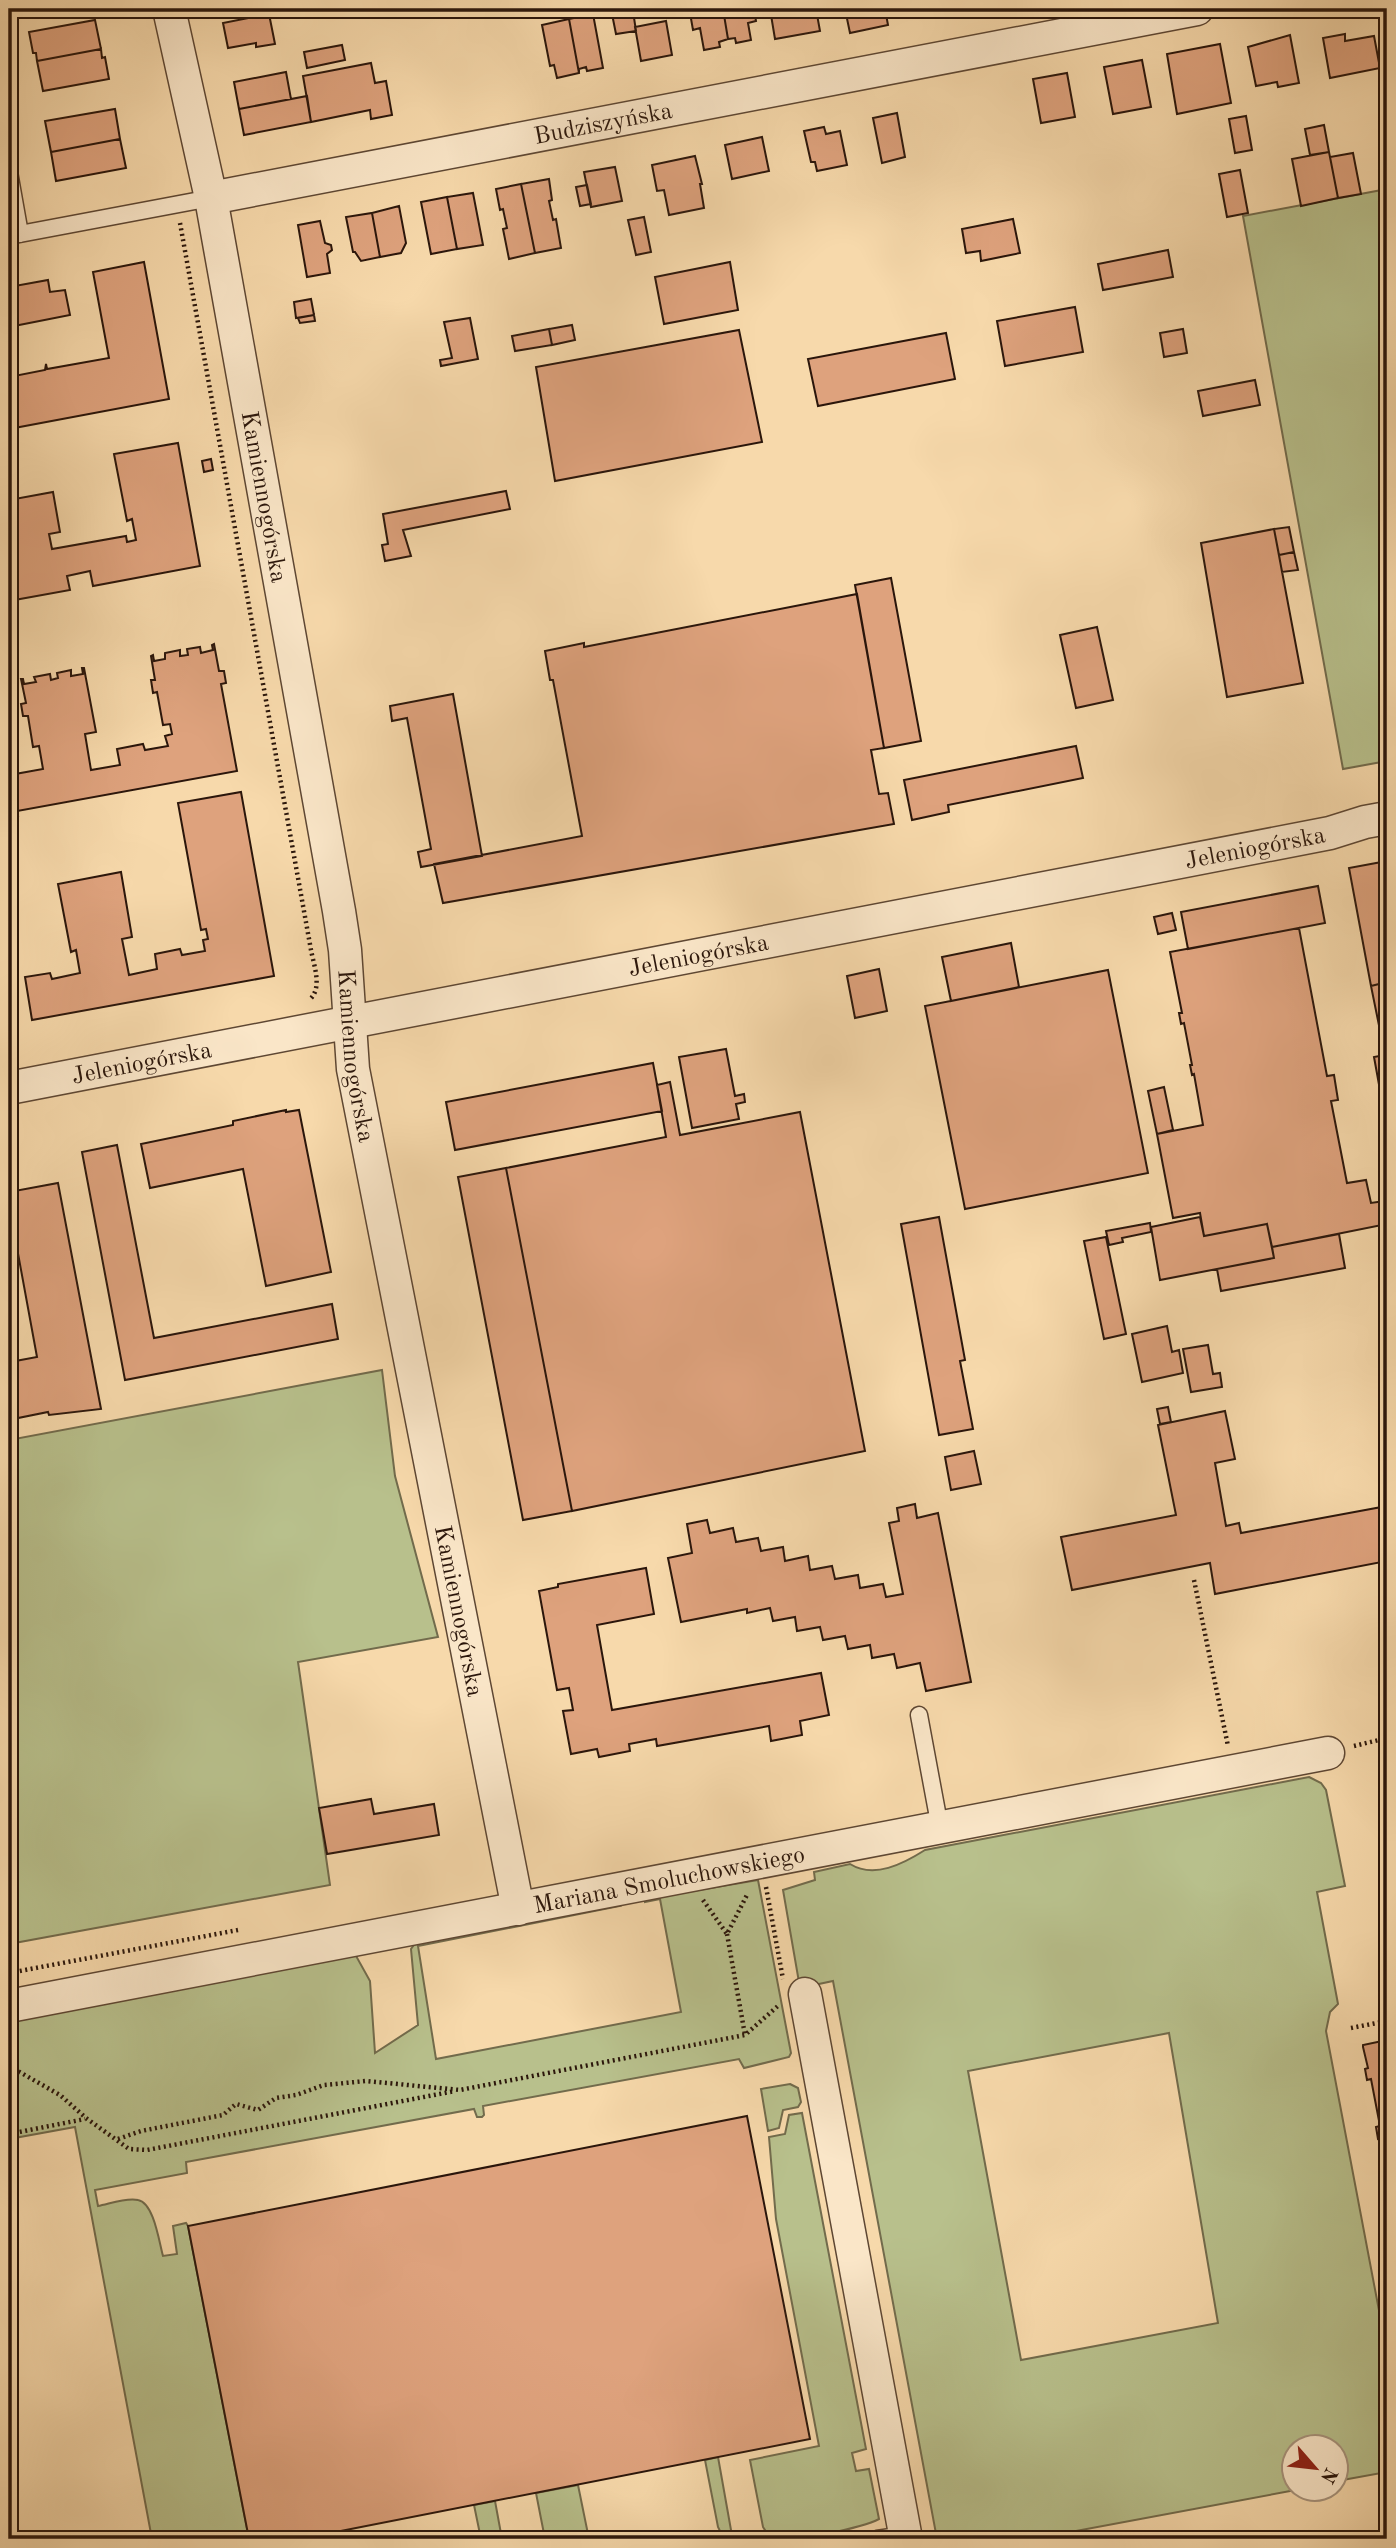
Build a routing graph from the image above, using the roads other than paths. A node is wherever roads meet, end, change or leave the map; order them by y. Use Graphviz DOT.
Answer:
graph roads {
  1 [pos="169,9"];
  2 [pos="1198,9"];
  3 [pos="9,172"];
  4 [pos="211,198"];
  5 [pos="15,235"];
  6 [pos="1387,818"];
  7 [pos="350,1023"];
  8 [pos="9,1088"];
  9 [pos="919,1715"];
  10 [pos="1328,1753"];
  11 [pos="940,1828"];
  12 [pos="518,1909"];
  13 [pos="805,1994"];
  14 [pos="9,2006"];
  15 [pos="896,2538"];
  1 -- 4 [label="street, Kamiennogórska"];
  2 -- 4 [label="street, Budziszyńska"];
  3 -- 5 [label="lane"];
  4 -- 5 [label="lane, Budziszyńska"];
  4 -- 7 [label="street, Kamiennogórska"];
  6 -- 7 [label="street, Jeleniogórska"];
  7 -- 8 [label="street, Jeleniogórska"];
  7 -- 12 [label="street, Kamiennogórska"];
  9 -- 11 [label="lane"];
  10 -- 11 [label="street, Mariana Smoluchowskiego"];
  11 -- 12 [label="street, Mariana Smoluchowskiego"];
  12 -- 14 [label="street, Mariana Smoluchowskiego"];
  13 -- 15 [label="street"];
}
